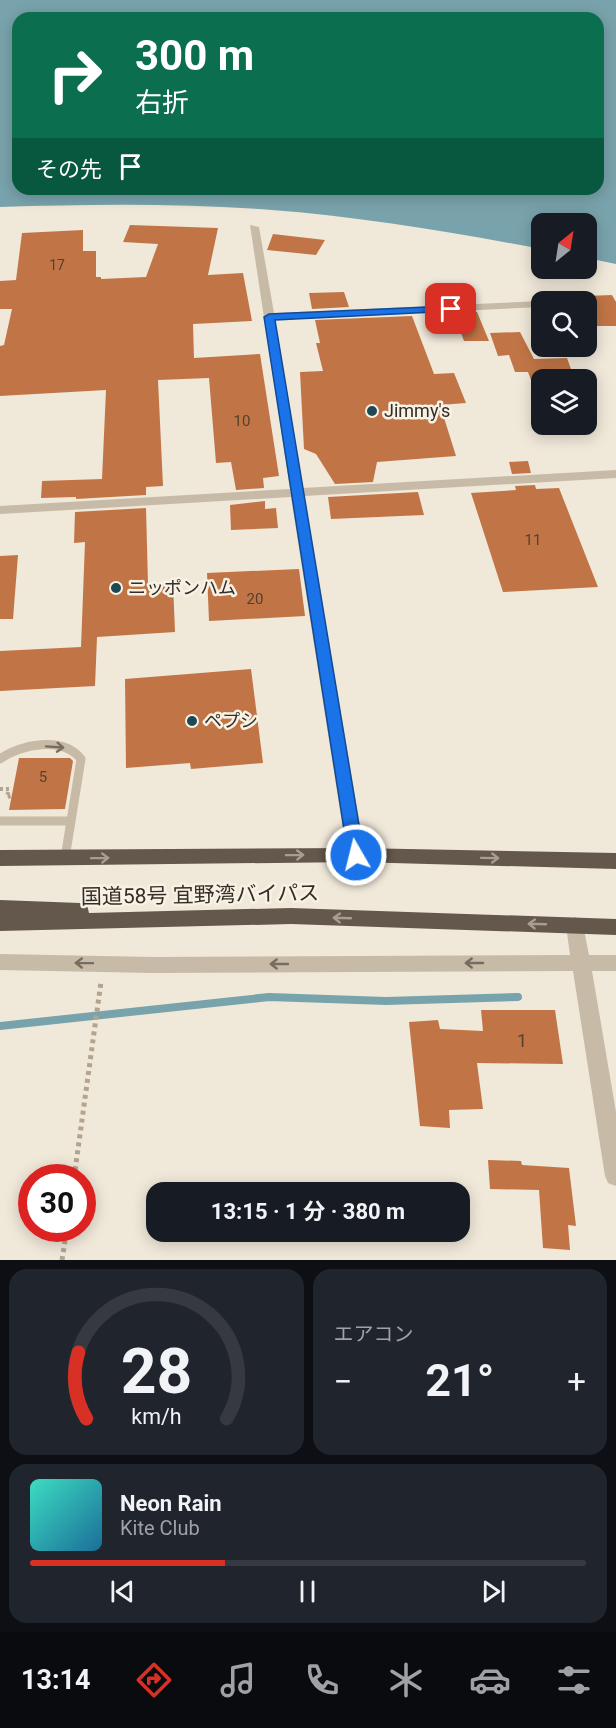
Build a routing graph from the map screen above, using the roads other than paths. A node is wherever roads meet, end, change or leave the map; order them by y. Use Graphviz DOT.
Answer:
graph roads {
  1 [pos="254,227"];
  2 [pos="531,304"];
  3 [pos="269,317"];
  4 [pos="616,474"];
  5 [pos="298,493"];
  6 [pos="0,510"];
  7 [pos="0,759"];
  8 [pos="0,821"];
  9 [pos="70,821"];
  10 [pos="356,855"];
  11 [pos="0,858"];
  12 [pos="65,858"];
  13 [pos="616,861"];
  14 [pos="0,908"];
  15 [pos="291,916"];
  16 [pos="0,923"];
  17 [pos="575,925"];
  18 [pos="616,927"];
  19 [pos="0,962"];
  20 [pos="582,963"];
  21 [pos="616,963"];
  22 [pos="613,1133"];
  23 [pos="616,1176"];
  1 -- 3 [label="street"];
  2 -- 3 [label="street"];
  3 -- 5 [label="street"];
  4 -- 5 [label="street"];
  5 -- 6 [label="street"];
  5 -- 10 [label="street"];
  7 -- 9 [label="lane, one-way"];
  8 -- 9 [label="lane"];
  9 -- 12 [label="lane"];
  12 -- 10 [label="highway, 国道58号 宜野湾バイパス, one-way"];
  10 -- 13 [label="highway, 国道58号 宜野湾バイパス, one-way"];
  11 -- 12 [label="highway, 国道58号 宜野湾バイパス"];
  14 -- 15 [label="highway"];
  15 -- 16 [label="highway, 国道58号 宜野湾バイパス"];
  17 -- 15 [label="highway, 国道58号 宜野湾バイパス, one-way"];
  17 -- 18 [label="highway, 国道58号 宜野湾バイパス"];
  17 -- 20 [label="street"];
  20 -- 19 [label="street, one-way"];
  20 -- 21 [label="street"];
  20 -- 22 [label="street"];
  22 -- 23 [label="street"];
}
